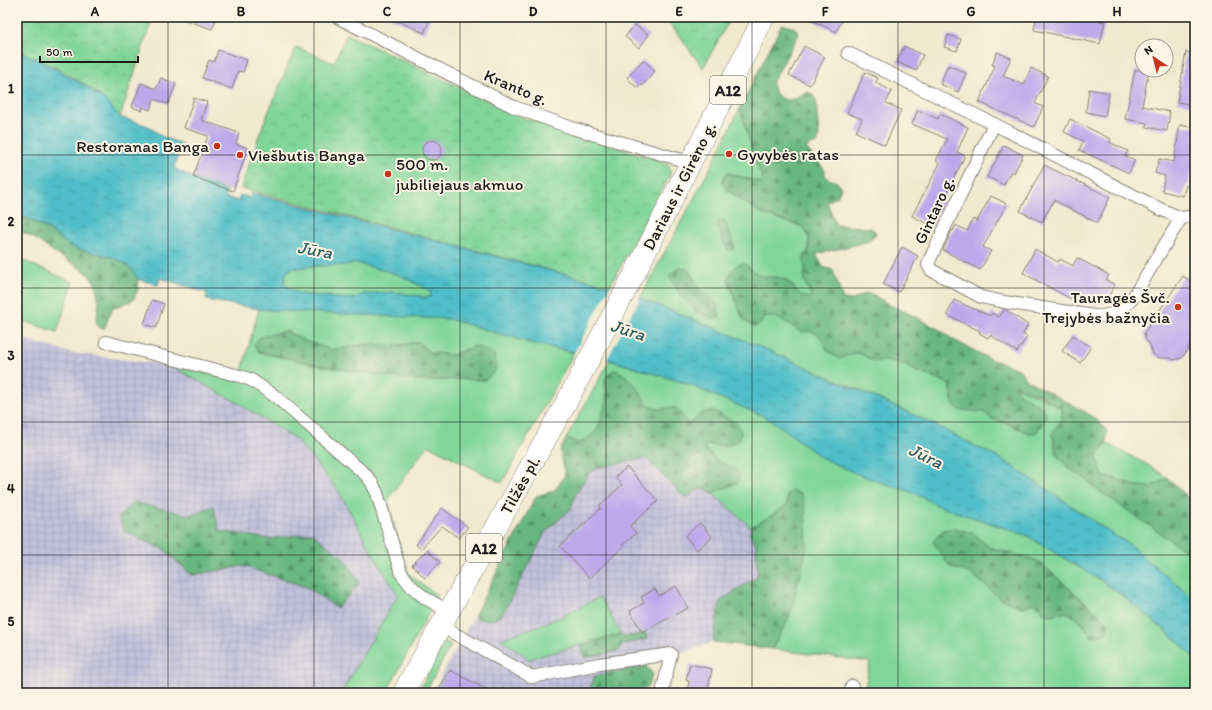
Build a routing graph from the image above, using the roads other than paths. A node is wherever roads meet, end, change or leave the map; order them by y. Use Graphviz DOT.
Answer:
graph roads {
  1 [pos="337,17"];
  2 [pos="764,17"];
  3 [pos="848,53"];
  4 [pos="994,124"];
  5 [pos="692,163"];
  6 [pos="1195,216"];
  7 [pos="1181,218"];
  8 [pos="106,342"];
  9 [pos="566,403"];
  10 [pos="444,619"];
  11 [pos="404,693"];
  12 [pos="662,693"];
  1 -- 5 [label="street, Kranto g."];
  2 -- 5 [label="highway, Dariaus ir Girėno g. / A12"];
  3 -- 4 [label="street"];
  4 -- 7 [label="street"];
  4 -- 7 [label="street, Gintaro g."];
  5 -- 9 [label="highway, Dariaus ir Girėno g. / A12"];
  6 -- 7 [label="street"];
  8 -- 10 [label="street"];
  9 -- 10 [label="highway, Tilžės pl. / A12"];
  10 -- 11 [label="highway, Tilžės pl. / A12"];
  10 -- 12 [label="street"];
}
